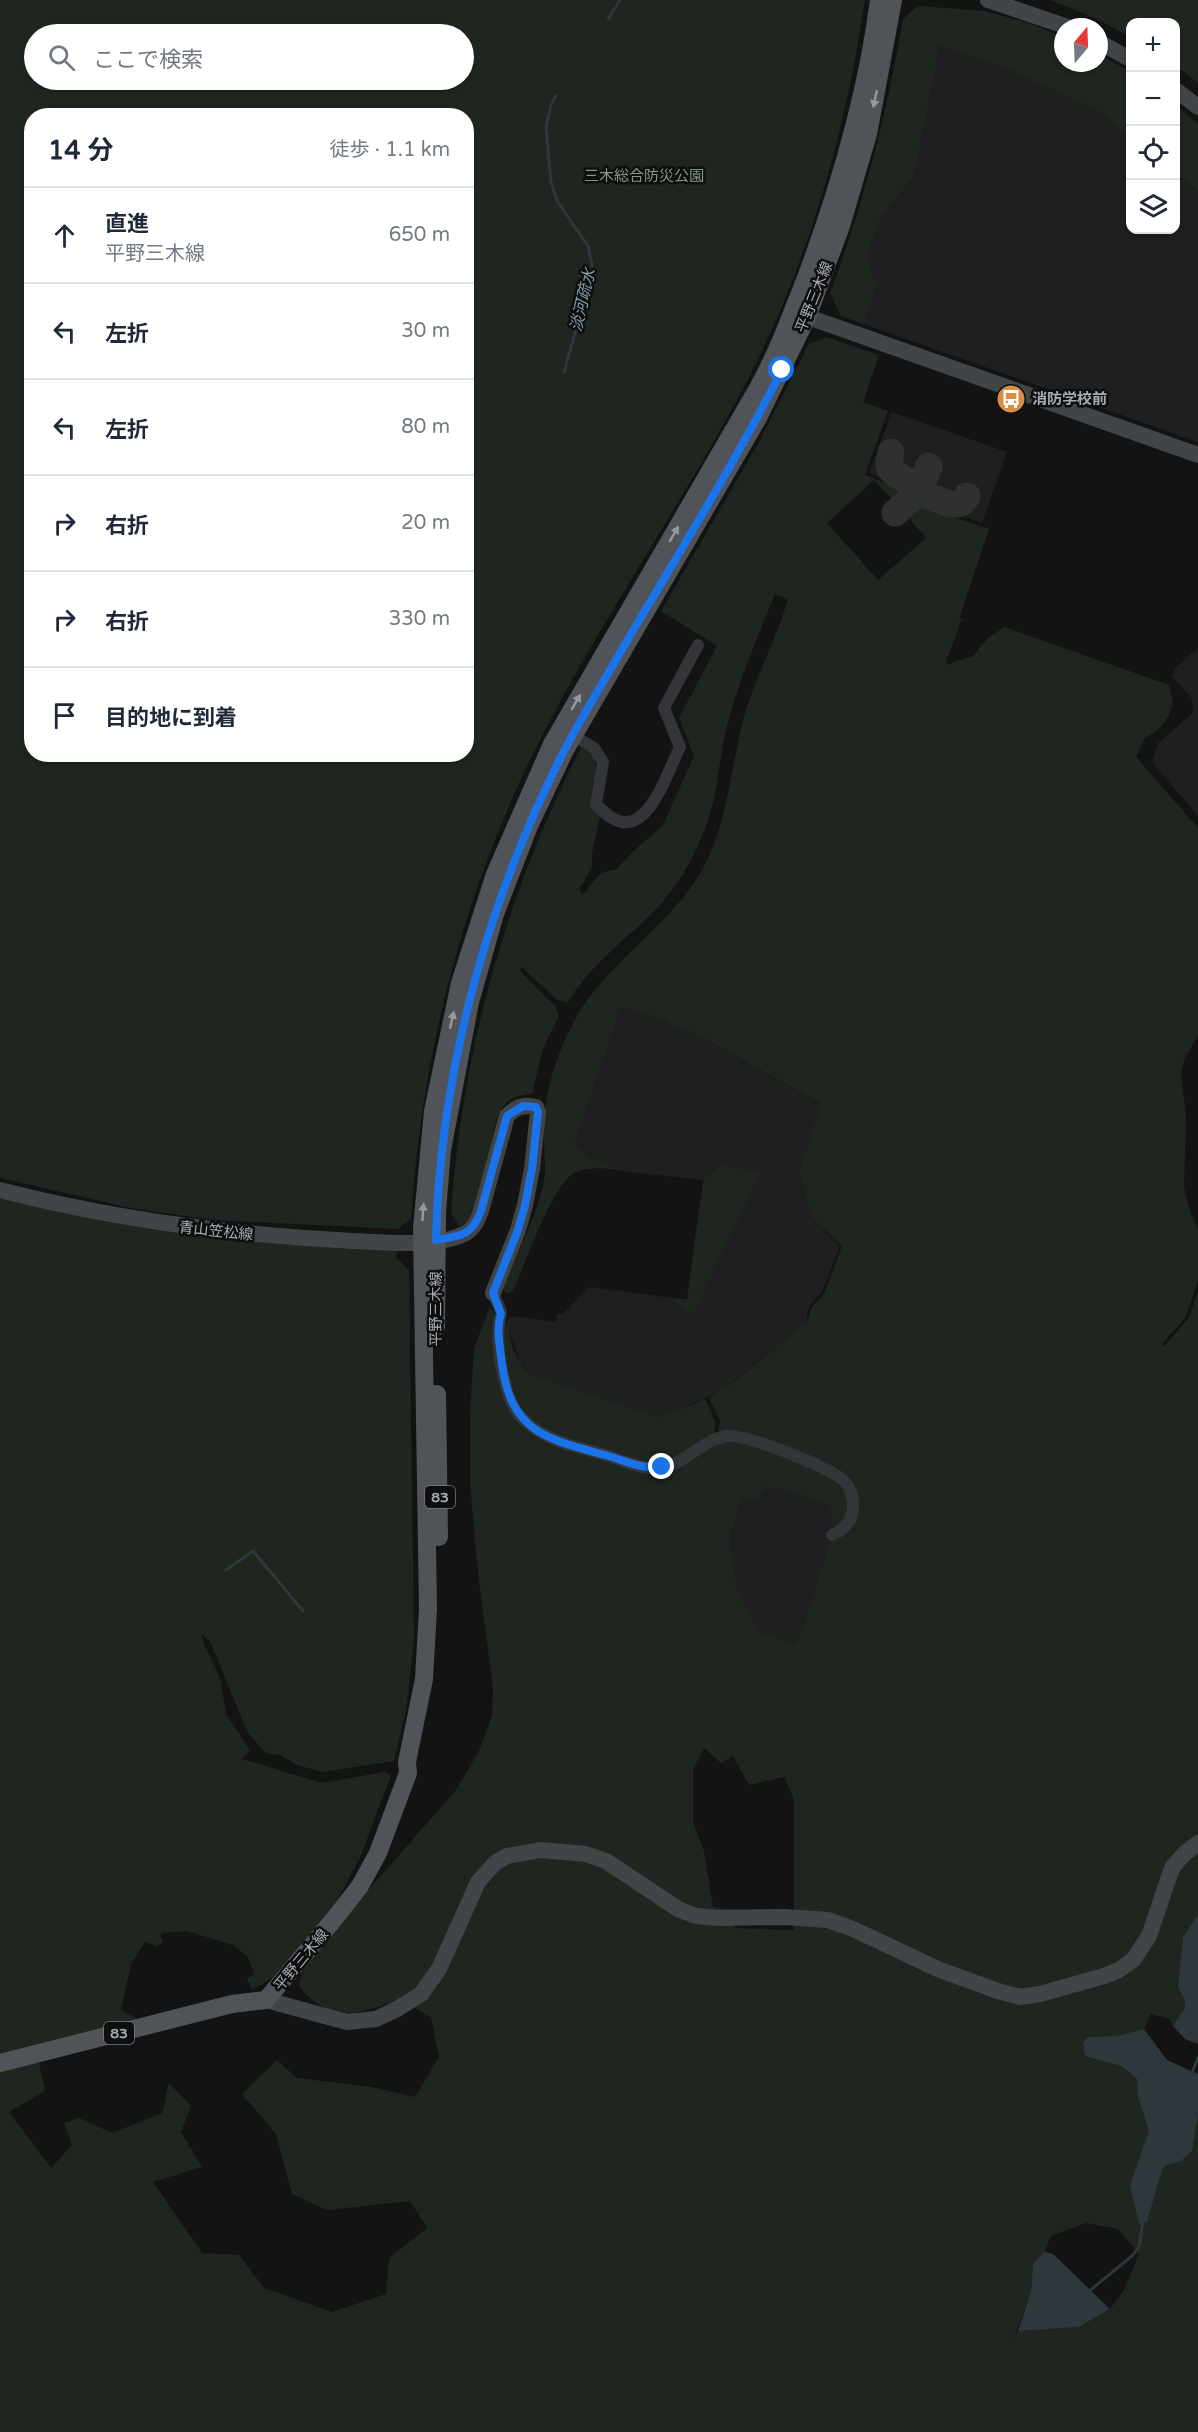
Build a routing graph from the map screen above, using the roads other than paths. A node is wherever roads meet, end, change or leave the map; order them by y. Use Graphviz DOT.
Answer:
graph roads {
  1 [pos="879,0"];
  2 [pos="893,0"];
  3 [pos="988,0"];
  4 [pos="1054,22"];
  5 [pos="1108,47"];
  6 [pos="1126,56"];
  7 [pos="1180,93"];
  8 [pos="1198,107"];
  9 [pos="800,315"];
  10 [pos="1198,455"];
  11 [pos="698,645"];
  12 [pos="573,735"];
  13 [pos="0,1190"];
  14 [pos="429,1241"];
  15 [pos="493,1293"];
  16 [pos="832,1535"];
  17 [pos="1198,1843"];
  18 [pos="266,2000"];
  19 [pos="0,2063"];
  1 -- 9 [label="main road, 平野三木線 / 83"];
  2 -- 9 [label="main road, 平野三木線 / 83, one-way"];
  3 -- 4 [label="street"];
  5 -- 6 [label="street"];
  7 -- 8 [label="street"];
  9 -- 10 [label="street"];
  9 -- 12 [label="main road, 平野三木線 / 83"];
  14 -- 9 [label="main road, 平野三木線 / 83, one-way"];
  11 -- 12 [label="street"];
  12 -- 14 [label="main road, 平野三木線 / 83"];
  13 -- 14 [label="street, 青山笠松線"];
  14 -- 15 [label="street, 青山笠松線"];
  14 -- 18 [label="main road, 平野三木線 / 83"];
  15 -- 16 [label="street"];
  17 -- 18 [label="street"];
  18 -- 19 [label="main road, 平野三木線 / 83"];
}
